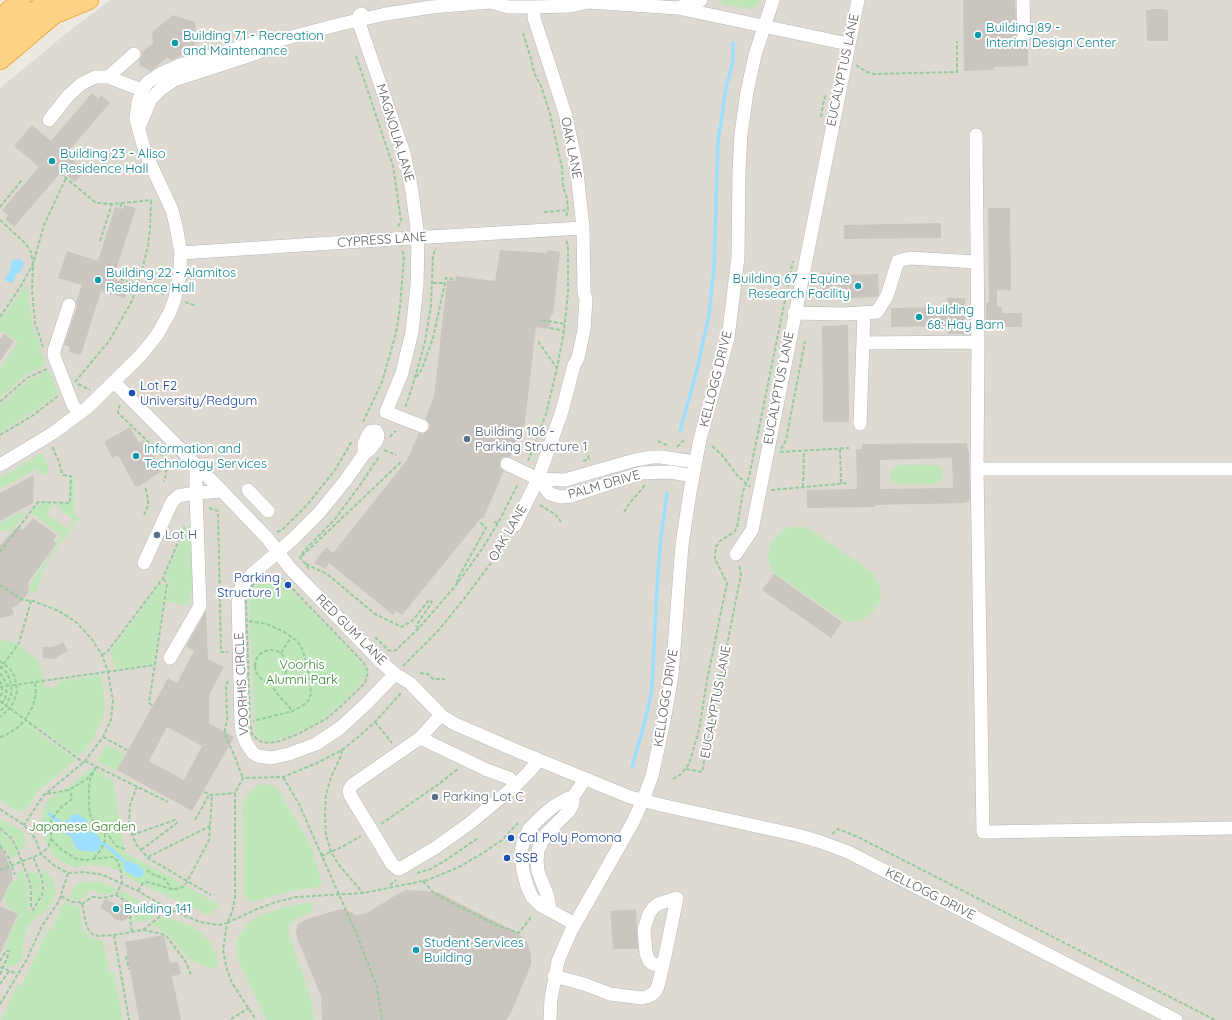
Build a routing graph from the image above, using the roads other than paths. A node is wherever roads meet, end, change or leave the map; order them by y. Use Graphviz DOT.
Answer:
graph roads {
  1 [pos="22,0"];
  2 [pos="71,0"];
  3 [pos="89,0"];
  4 [pos="701,0"];
  5 [pos="773,0"];
  6 [pos="858,0"];
  7 [pos="1023,0"];
  8 [pos="493,1"];
  9 [pos="585,1"];
  10 [pos="534,7"];
  11 [pos="50,8"];
  12 [pos="678,8"];
  13 [pos="0,18"];
  14 [pos="358,20"];
  15 [pos="764,26"];
  16 [pos="1024,36"];
  17 [pos="0,41"];
  18 [pos="276,41"];
  19 [pos="848,44"];
  20 [pos="134,54"];
  21 [pos="0,60"];
  22 [pos="108,77"];
  23 [pos="142,90"];
  24 [pos="50,120"];
  25 [pos="139,130"];
  26 [pos="976,135"];
  27 [pos="583,228"];
  28 [pos="418,238"];
  29 [pos="181,253"];
  30 [pos="977,262"];
  31 [pos="69,305"];
  32 [pos="794,312"];
  33 [pos="864,313"];
  34 [pos="978,342"];
  35 [pos="863,343"];
  36 [pos="114,382"];
  37 [pos="79,414"];
  38 [pos="860,424"];
  39 [pos="422,426"];
  40 [pos="364,454"];
  41 [pos="695,462"];
  42 [pos="507,464"];
  43 [pos="0,465"];
  44 [pos="196,466"];
  45 [pos="977,469"];
  46 [pos="1232,469"];
  47 [pos="693,476"];
  48 [pos="538,479"];
  49 [pos="248,490"];
  50 [pos="222,491"];
  51 [pos="196,504"];
  52 [pos="268,511"];
  53 [pos="515,525"];
  54 [pos="278,552"];
  55 [pos="736,554"];
  56 [pos="144,563"];
  57 [pos="170,658"];
  58 [pos="395,674"];
  59 [pos="442,716"];
  60 [pos="420,738"];
  61 [pos="539,760"];
  62 [pos="585,779"];
  63 [pos="516,785"];
  64 [pos="643,800"];
  65 [pos="1232,828"];
  66 [pos="576,924"];
  67 [pos="663,965"];
  68 [pos="554,976"];
  69 [pos="550,1020"];
  70 [pos="1176,1020"];
  1 -- 13 [label="highway"];
  2 -- 11 [label="highway"];
  3 -- 11 [label="highway"];
  4 -- 12 [label="street"];
  5 -- 15 [label="street, KELLOGG DRIVE"];
  6 -- 19 [label="street, EUCALYPTUS LANE"];
  7 -- 16 [label="street"];
  8 -- 10 [label="street"];
  8 -- 14 [label="street"];
  9 -- 10 [label="street"];
  9 -- 12 [label="street"];
  10 -- 27 [label="street, OAK LANE"];
  11 -- 17 [label="highway"];
  11 -- 21 [label="highway"];
  12 -- 15 [label="street"];
  14 -- 18 [label="street"];
  14 -- 28 [label="street, MAGNOLIA LANE"];
  15 -- 19 [label="street"];
  15 -- 41 [label="street, KELLOGG DRIVE"];
  18 -- 23 [label="street"];
  18 -- 25 [label="street"];
  19 -- 32 [label="street, EUCALYPTUS LANE"];
  20 -- 22 [label="street"];
  22 -- 23 [label="street"];
  22 -- 24 [label="street"];
  23 -- 25 [label="street"];
  25 -- 29 [label="street"];
  26 -- 30 [label="street"];
  27 -- 28 [label="street, CYPRESS LANE"];
  27 -- 48 [label="street, OAK LANE"];
  28 -- 29 [label="street, CYPRESS LANE"];
  28 -- 39 [label="street, MAGNOLIA LANE"];
  29 -- 36 [label="street"];
  30 -- 33 [label="street"];
  30 -- 34 [label="street"];
  31 -- 37 [label="street"];
  32 -- 33 [label="street"];
  32 -- 55 [label="street, EUCALYPTUS LANE"];
  33 -- 35 [label="street"];
  34 -- 35 [label="street"];
  34 -- 45 [label="street"];
  35 -- 38 [label="street"];
  36 -- 37 [label="street"];
  36 -- 44 [label="street, RED GUM LANE"];
  37 -- 43 [label="street"];
  40 -- 54 [label="street"];
  41 -- 47 [label="street, KELLOGG DRIVE"];
  41 -- 48 [label="street, PALM DRIVE"];
  42 -- 48 [label="street"];
  44 -- 50 [label="street, RED GUM LANE"];
  44 -- 51 [label="street"];
  45 -- 46 [label="street"];
  45 -- 65 [label="street"];
  47 -- 48 [label="street, PALM DRIVE"];
  47 -- 64 [label="street, KELLOGG DRIVE"];
  48 -- 53 [label="street, OAK LANE"];
  49 -- 52 [label="street"];
  50 -- 51 [label="street"];
  50 -- 54 [label="street, RED GUM LANE"];
  51 -- 56 [label="street"];
  51 -- 57 [label="street"];
  54 -- 58 [label="street, RED GUM LANE"];
  54 -- 58 [label="street, VOORHIS CIRCLE"];
  58 -- 59 [label="street, RED GUM LANE"];
  59 -- 60 [label="street"];
  59 -- 61 [label="street, RED GUM LANE"];
  60 -- 63 [label="street"];
  60 -- 63 [label="street"];
  61 -- 62 [label="street, RED GUM LANE"];
  61 -- 63 [label="street"];
  62 -- 64 [label="street, RED GUM LANE"];
  62 -- 66 [label="street"];
  64 -- 66 [label="street"];
  64 -- 70 [label="street, KELLOGG DRIVE"];
  66 -- 68 [label="street"];
  67 -- 67 [label="street"];
  67 -- 68 [label="street"];
  68 -- 69 [label="street"];
}
